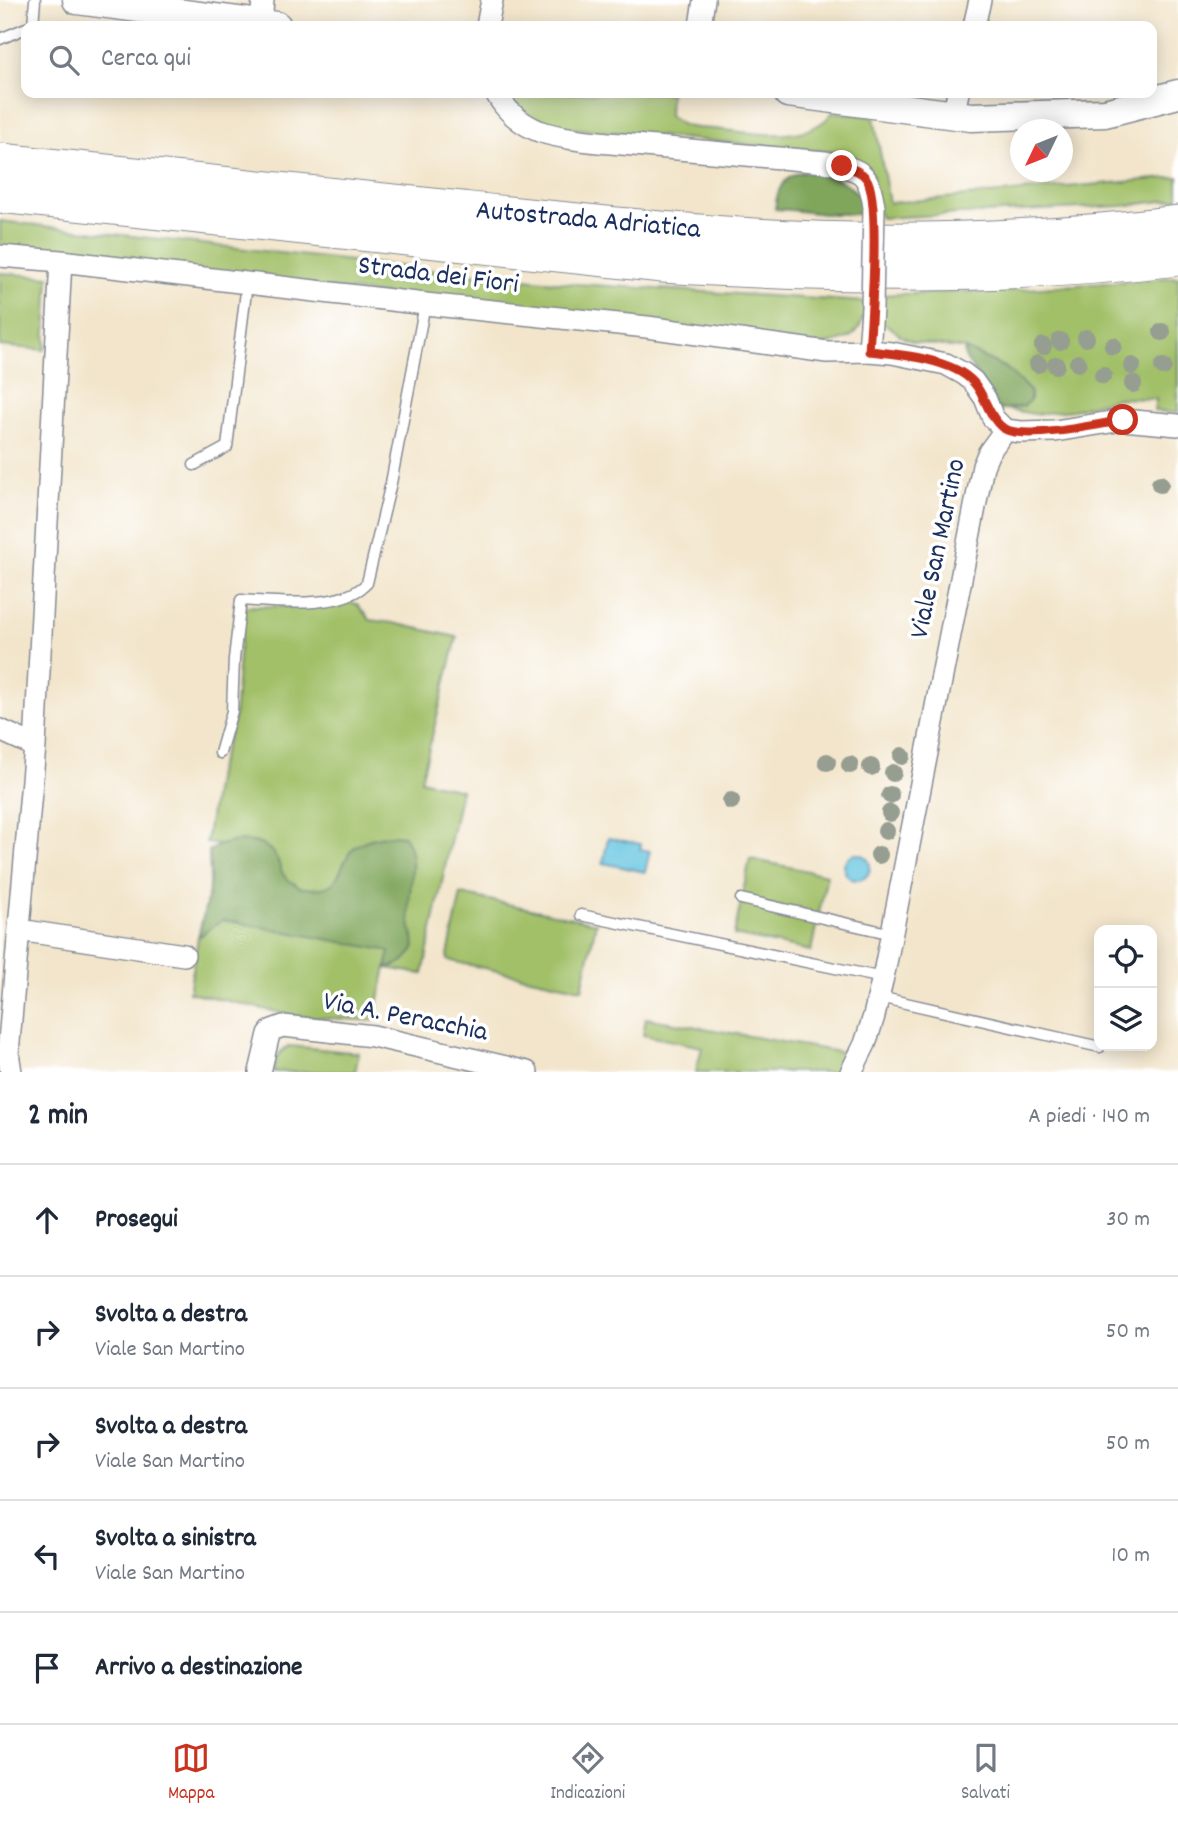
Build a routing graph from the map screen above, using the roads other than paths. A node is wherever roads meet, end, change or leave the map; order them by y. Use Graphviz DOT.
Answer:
graph roads {
  1 [pos="35,0"];
  2 [pos="492,0"];
  3 [pos="705,0"];
  4 [pos="980,0"];
  5 [pos="93,1"];
  6 [pos="176,6"];
  7 [pos="267,17"];
  8 [pos="33,21"];
  9 [pos="488,21"];
  10 [pos="701,21"];
  11 [pos="975,21"];
  12 [pos="21,30"];
  13 [pos="0,39"];
  14 [pos="1178,93"];
  15 [pos="498,98"];
  16 [pos="864,98"];
  17 [pos="955,104"];
  18 [pos="0,162"];
  19 [pos="0,194"];
  20 [pos="1178,224"];
  21 [pos="0,256"];
  22 [pos="1178,257"];
  23 [pos="61,261"];
  24 [pos="247,283"];
  25 [pos="425,304"];
  26 [pos="869,351"];
  27 [pos="1178,425"];
  28 [pos="1005,430"];
  29 [pos="194,465"];
  30 [pos="0,730"];
  31 [pos="35,746"];
  32 [pos="220,753"];
  33 [pos="741,899"];
  34 [pos="581,915"];
  35 [pos="19,930"];
  36 [pos="892,934"];
  37 [pos="184,955"];
  38 [pos="881,988"];
  39 [pos="1094,1045"];
  40 [pos="11,1072"];
  41 [pos="260,1072"];
  42 [pos="527,1072"];
  43 [pos="851,1072"];
  1 -- 8 [label="lane"];
  2 -- 9 [label="street"];
  3 -- 10 [label="street"];
  4 -- 11 [label="street"];
  5 -- 6 [label="main road"];
  6 -- 7 [label="main road"];
  12 -- 13 [label="lane"];
  14 -- 17 [label="main road"];
  15 -- 26 [label="street, bridge"];
  16 -- 17 [label="main road"];
  18 -- 20 [label="highway, Autostrada Adriatica"];
  19 -- 22 [label="highway, Autostrada Adriatica"];
  21 -- 23 [label="street, Strada dei Fiori"];
  23 -- 24 [label="street, Strada dei Fiori"];
  23 -- 31 [label="street"];
  24 -- 25 [label="street, Strada dei Fiori"];
  24 -- 29 [label="lane"];
  25 -- 26 [label="street, Strada dei Fiori"];
  25 -- 32 [label="lane"];
  26 -- 28 [label="street"];
  27 -- 28 [label="street"];
  28 -- 36 [label="street, Viale San Martino"];
  30 -- 31 [label="street"];
  31 -- 35 [label="street"];
  33 -- 36 [label="lane"];
  34 -- 38 [label="lane"];
  35 -- 37 [label="street"];
  35 -- 40 [label="street"];
  36 -- 38 [label="street, Viale San Martino"];
  38 -- 39 [label="lane"];
  38 -- 43 [label="street, Viale San Martino"];
  41 -- 42 [label="street, Via A. Peracchia"];
}
